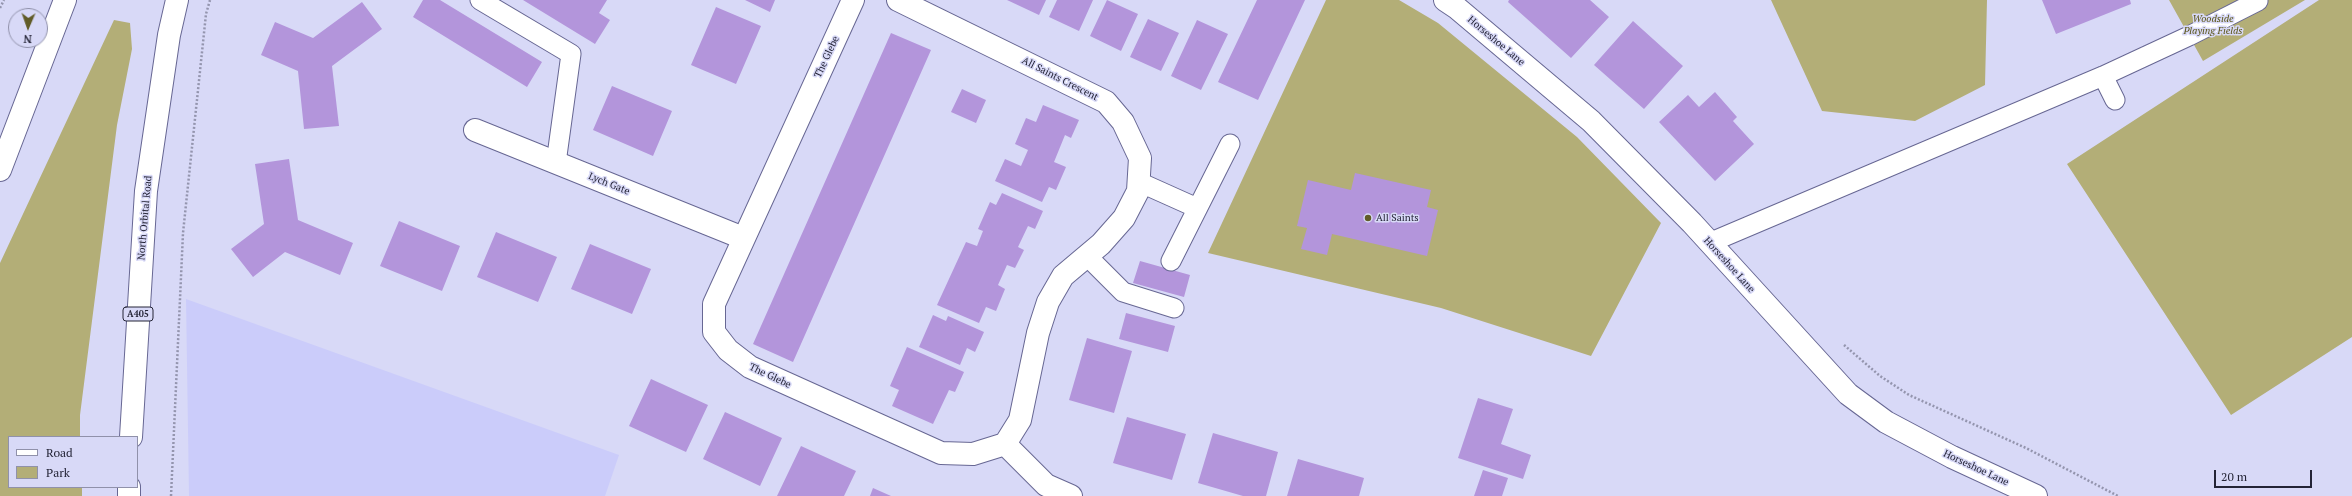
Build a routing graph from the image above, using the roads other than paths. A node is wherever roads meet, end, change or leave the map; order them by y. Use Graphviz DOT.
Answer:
graph roads {
  1 [pos="65,0"];
  2 [pos="177,0"];
  3 [pos="480,0"];
  4 [pos="853,0"];
  5 [pos="898,0"];
  6 [pos="2258,1"];
  7 [pos="1455,2"];
  8 [pos="2103,76"];
  9 [pos="2115,100"];
  10 [pos="475,130"];
  11 [pos="1230,144"];
  12 [pos="556,163"];
  13 [pos="0,170"];
  14 [pos="1138,182"];
  15 [pos="1197,208"];
  16 [pos="743,238"];
  17 [pos="1709,243"];
  18 [pos="1087,256"];
  19 [pos="1171,261"];
  20 [pos="1174,308"];
  21 [pos="131,436"];
  22 [pos="1005,444"];
  23 [pos="1071,496"];
  24 [pos="2036,496"];
  1 -- 13 [label="main road"];
  2 -- 21 [label="main road, North Orbital Road / A405"];
  3 -- 12 [label="lane"];
  4 -- 16 [label="main road, The Glebe"];
  5 -- 14 [label="main road, All Saints Crescent"];
  6 -- 8 [label="lane"];
  7 -- 17 [label="main road, Horseshoe Lane"];
  8 -- 9 [label="lane"];
  8 -- 17 [label="lane"];
  10 -- 12 [label="main road, Lych Gate"];
  11 -- 15 [label="lane"];
  12 -- 16 [label="main road, Lych Gate"];
  14 -- 15 [label="lane"];
  14 -- 18 [label="main road, All Saints Crescent"];
  15 -- 19 [label="lane"];
  16 -- 22 [label="main road, The Glebe"];
  17 -- 24 [label="main road, Horseshoe Lane"];
  18 -- 20 [label="lane"];
  18 -- 22 [label="main road, All Saints Crescent"];
  22 -- 23 [label="main road"];
}
